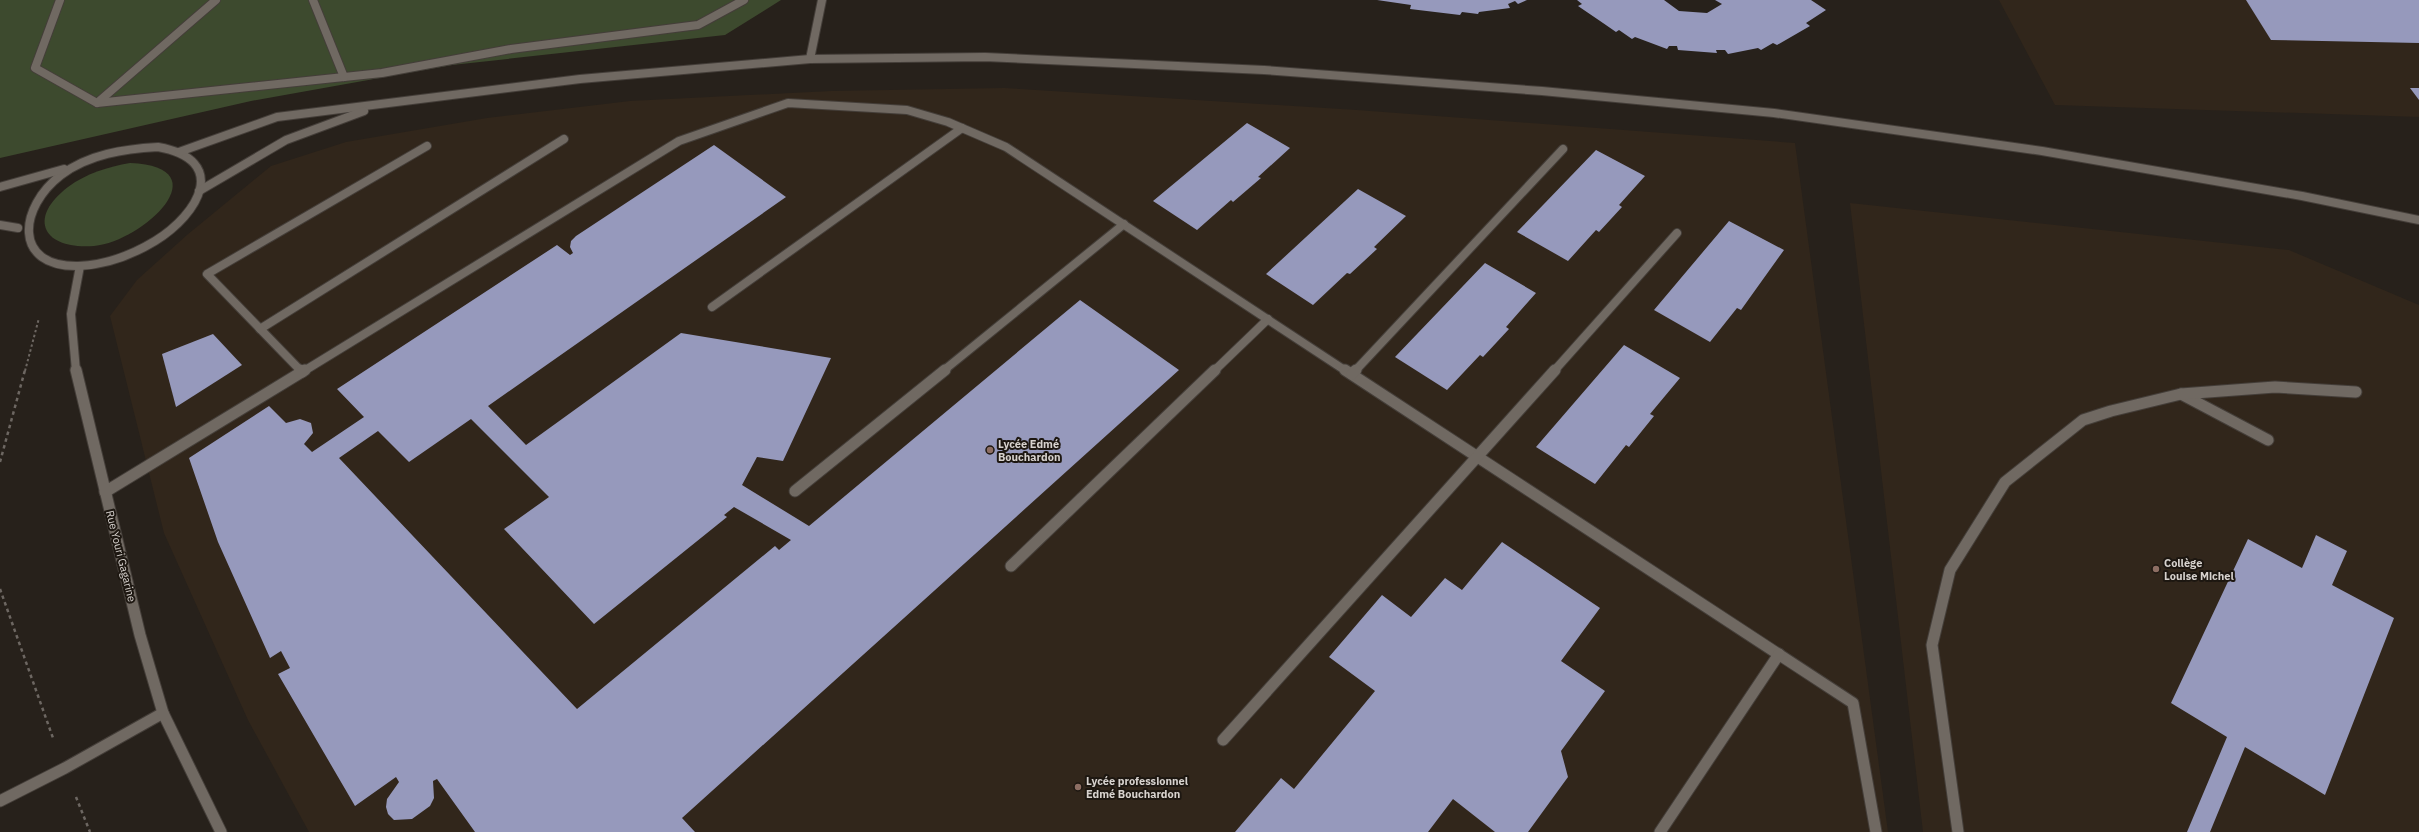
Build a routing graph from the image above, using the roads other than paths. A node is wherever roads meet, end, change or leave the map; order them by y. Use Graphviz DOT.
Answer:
graph roads {
  1 [pos="60,0"];
  2 [pos="216,0"];
  3 [pos="313,0"];
  4 [pos="744,0"];
  5 [pos="822,0"];
  6 [pos="810,59"];
  7 [pos="344,77"];
  8 [pos="97,103"];
  9 [pos="378,105"];
  10 [pos="962,128"];
  11 [pos="564,139"];
  12 [pos="428,146"];
  13 [pos="1563,149"];
  14 [pos="179,152"];
  15 [pos="78,165"];
  16 [pos="0,187"];
  17 [pos="199,191"];
  18 [pos="2419,220"];
  19 [pos="1124,224"];
  20 [pos="0,225"];
  21 [pos="18,228"];
  22 [pos="1677,233"];
  23 [pos="20,239"];
  24 [pos="25,249"];
  25 [pos="80,266"];
  26 [pos="712,307"];
  27 [pos="1268,319"];
  28 [pos="260,329"];
  29 [pos="302,372"];
  30 [pos="1352,374"];
  31 [pos="2356,392"];
  32 [pos="2181,394"];
  33 [pos="2268,440"];
  34 [pos="1476,456"];
  35 [pos="795,491"];
  36 [pos="105,492"];
  37 [pos="1011,566"];
  38 [pos="1779,654"];
  39 [pos="163,713"];
  40 [pos="1223,740"];
  41 [pos="0,801"];
  42 [pos="221,832"];
  43 [pos="1660,832"];
  44 [pos="1876,832"];
  45 [pos="1958,832"];
  1 -- 8 [label="street"];
  2 -- 8 [label="street"];
  3 -- 7 [label="street"];
  4 -- 7 [label="street"];
  5 -- 6 [label="street"];
  6 -- 9 [label="street"];
  6 -- 18 [label="street"];
  7 -- 8 [label="street"];
  9 -- 14 [label="street"];
  9 -- 17 [label="street"];
  10 -- 19 [label="street"];
  10 -- 26 [label="street"];
  10 -- 29 [label="street"];
  11 -- 28 [label="street"];
  12 -- 28 [label="street"];
  13 -- 30 [label="street"];
  14 -- 15 [label="street"];
  14 -- 17 [label="street"];
  15 -- 16 [label="street"];
  15 -- 21 [label="street"];
  17 -- 25 [label="street"];
  19 -- 27 [label="street"];
  19 -- 35 [label="street"];
  20 -- 21 [label="street"];
  21 -- 23 [label="street"];
  22 -- 34 [label="street"];
  24 -- 25 [label="street"];
  25 -- 36 [label="street, Rue Youri Gagarine"];
  27 -- 30 [label="street"];
  27 -- 37 [label="street"];
  28 -- 29 [label="street"];
  29 -- 36 [label="street"];
  30 -- 34 [label="street"];
  31 -- 32 [label="street"];
  32 -- 33 [label="street"];
  32 -- 45 [label="street"];
  34 -- 38 [label="street"];
  34 -- 40 [label="street"];
  36 -- 39 [label="street, Rue Youri Gagarine"];
  38 -- 43 [label="street"];
  38 -- 44 [label="street"];
  39 -- 41 [label="street"];
  39 -- 42 [label="street, Rue Youri Gagarine"];
}
